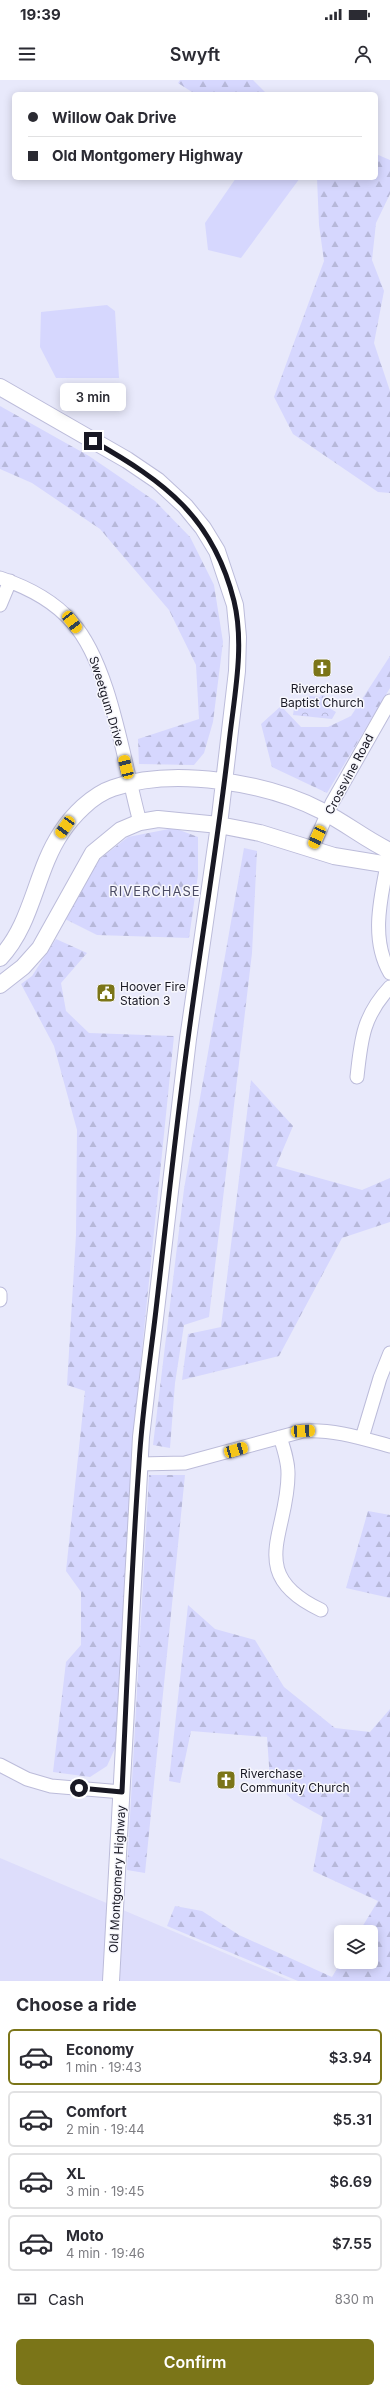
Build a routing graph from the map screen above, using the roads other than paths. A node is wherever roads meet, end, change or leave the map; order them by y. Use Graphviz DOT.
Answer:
graph roads {
  1 [pos="0,387"];
  2 [pos="5,580"];
  3 [pos="0,605"];
  4 [pos="390,701"];
  5 [pos="224,782"];
  6 [pos="129,784"];
  7 [pos="328,814"];
  8 [pos="140,822"];
  9 [pos="220,826"];
  10 [pos="312,849"];
  11 [pos="389,858"];
  12 [pos="0,958"];
  13 [pos="390,973"];
  14 [pos="0,985"];
  15 [pos="390,987"];
  16 [pos="357,1077"];
  17 [pos="0,1294"];
  18 [pos="0,1300"];
  19 [pos="390,1353"];
  20 [pos="280,1437"];
  21 [pos="362,1438"];
  22 [pos="390,1446"];
  23 [pos="139,1464"];
  24 [pos="321,1610"];
  25 [pos="0,1765"];
  26 [pos="122,1792"];
  27 [pos="111,1981"];
  1 -- 5 [label="street, Old Montgomery Highway"];
  2 -- 3 [label="street"];
  2 -- 6 [label="street, Sweetgum Drive"];
  4 -- 7 [label="street, Crossvine Road"];
  5 -- 6 [label="street"];
  5 -- 7 [label="street"];
  5 -- 9 [label="street, Old Montgomery Highway"];
  6 -- 8 [label="street, Sweetgum Drive"];
  6 -- 12 [label="street"];
  7 -- 10 [label="street, Crossvine Road"];
  7 -- 11 [label="street"];
  8 -- 9 [label="street"];
  8 -- 14 [label="street"];
  9 -- 10 [label="street"];
  9 -- 23 [label="street, Old Montgomery Highway"];
  10 -- 11 [label="street"];
  11 -- 13 [label="street"];
  15 -- 16 [label="street"];
  17 -- 18 [label="street"];
  19 -- 21 [label="street"];
  20 -- 21 [label="street"];
  20 -- 23 [label="street"];
  20 -- 24 [label="street"];
  21 -- 22 [label="street"];
  23 -- 26 [label="street, Old Montgomery Highway"];
  25 -- 26 [label="street"];
  26 -- 27 [label="street, Old Montgomery Highway"];
}
